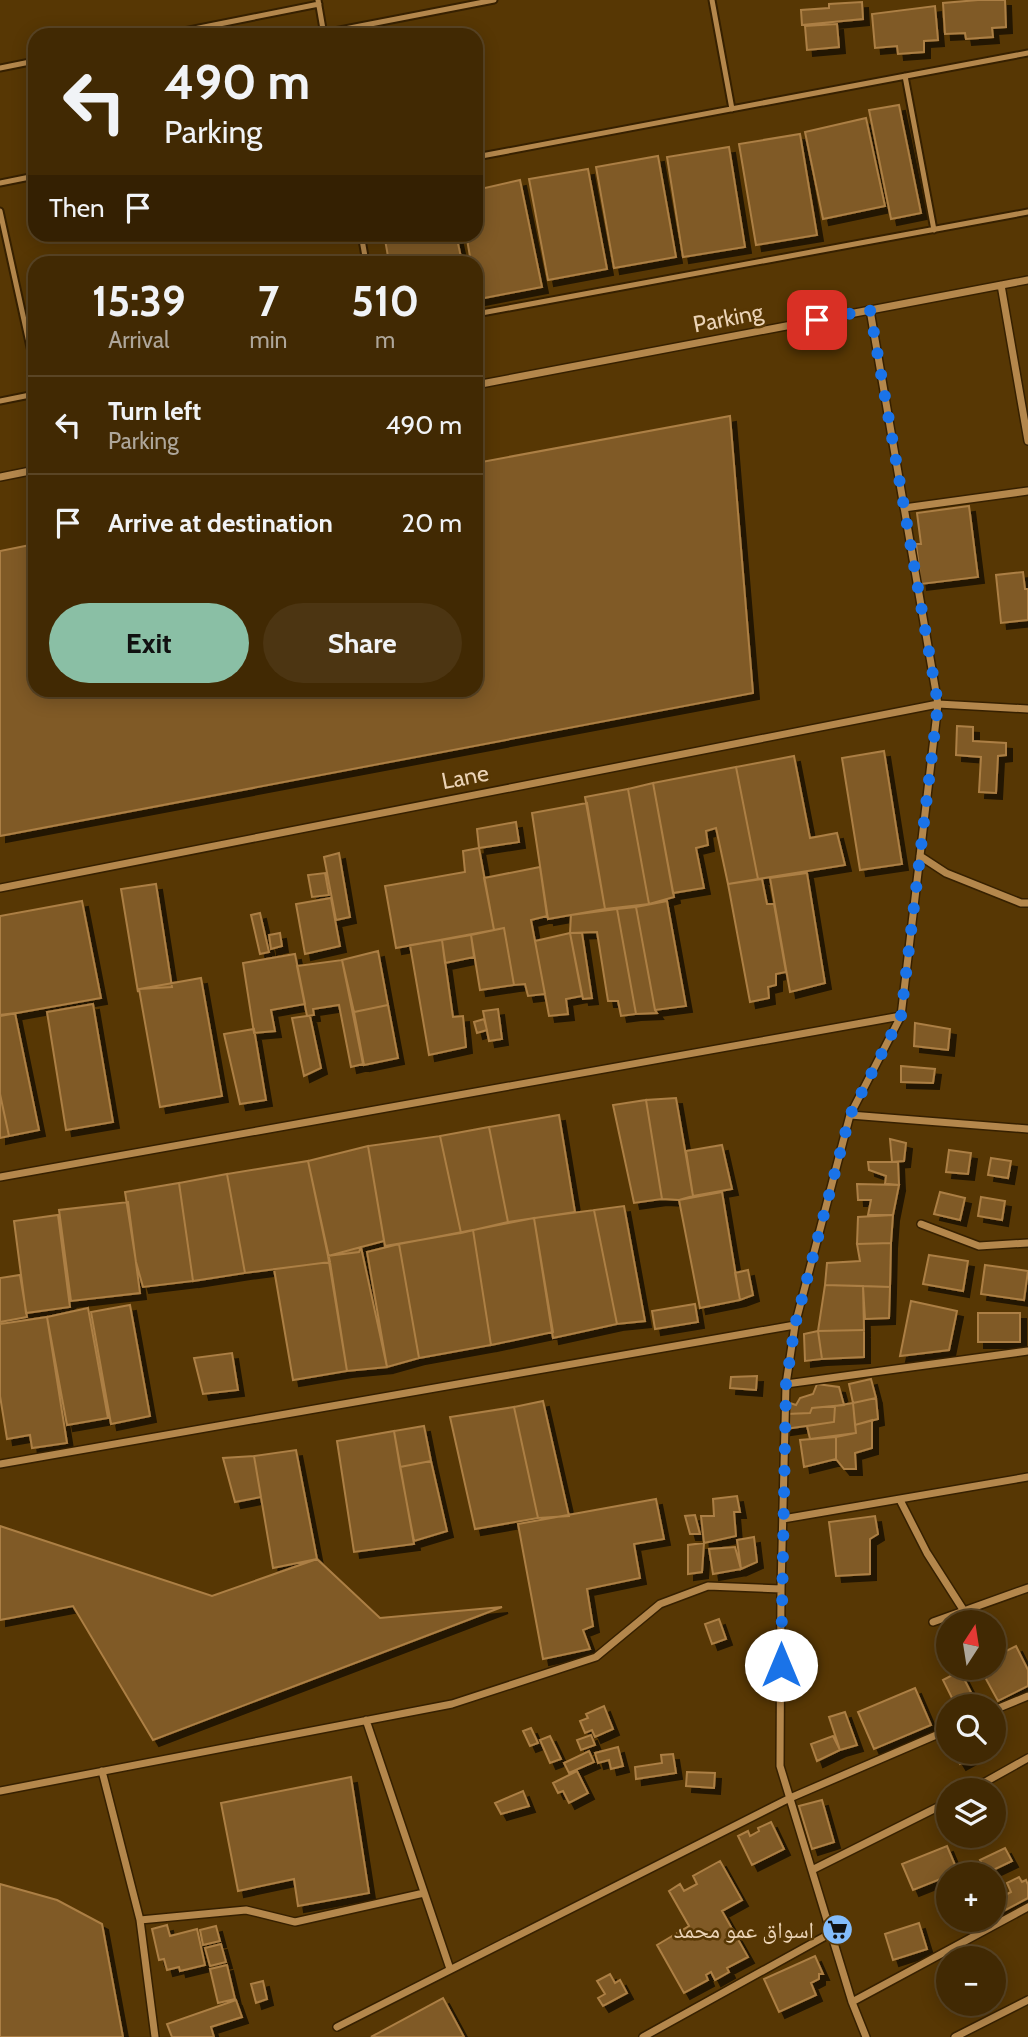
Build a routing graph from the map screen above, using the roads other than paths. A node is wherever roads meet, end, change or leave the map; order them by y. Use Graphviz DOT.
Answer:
graph roads {
  1 [pos="494,0"];
  2 [pos="712,0"];
  3 [pos="318,2"];
  4 [pos="472,2"];
  5 [pos="197,28"];
  6 [pos="323,28"];
  7 [pos="352,28"];
  8 [pos="1028,53"];
  9 [pos="28,62"];
  10 [pos="0,68"];
  11 [pos="905,76"];
  12 [pos="732,109"];
  13 [pos="483,156"];
  14 [pos="28,177"];
  15 [pos="0,183"];
  16 [pos="0,211"];
  17 [pos="1028,212"];
  18 [pos="934,230"];
  19 [pos="1028,280"];
  20 [pos="1001,285"];
  21 [pos="870,310"];
  22 [pos="483,313"];
  23 [pos="28,338"];
  24 [pos="483,384"];
  25 [pos="28,395"];
  26 [pos="0,401"];
  27 [pos="1028,441"];
  28 [pos="28,471"];
  29 [pos="0,477"];
  30 [pos="1028,491"];
  31 [pos="904,508"];
  32 [pos="938,704"];
  33 [pos="1028,709"];
  34 [pos="920,856"];
  35 [pos="0,888"];
  36 [pos="1028,903"];
  37 [pos="901,1016"];
  38 [pos="850,1115"];
  39 [pos="1028,1129"];
  40 [pos="0,1177"];
  41 [pos="921,1224"];
  42 [pos="1028,1243"];
  43 [pos="795,1325"];
  44 [pos="1028,1351"];
  45 [pos="786,1384"];
  46 [pos="0,1464"];
  47 [pos="1028,1477"];
  48 [pos="900,1500"];
  49 [pos="783,1519"];
  50 [pos="1028,1588"];
  51 [pos="781,1589"];
  52 [pos="963,1610"];
  53 [pos="967,1610"];
  54 [pos="936,1621"];
  55 [pos="933,1622"];
  56 [pos="1028,1696"];
  57 [pos="1006,1705"];
  58 [pos="366,1720"];
  59 [pos="936,1735"];
  60 [pos="1028,1758"];
  61 [pos="102,1771"];
  62 [pos="992,1778"];
  63 [pos="0,1791"];
  64 [pos="790,1798"];
  65 [pos="936,1808"];
  66 [pos="812,1870"];
  67 [pos="424,1893"];
  68 [pos="1028,1907"];
  69 [pos="140,1920"];
  70 [pos="831,1933"];
  71 [pos="450,1969"];
  72 [pos="1028,2000"];
  73 [pos="852,2002"];
  74 [pos="337,2027"];
  75 [pos="155,2037"];
  76 [pos="643,2037"];
  77 [pos="866,2037"];
  78 [pos="955,2037"];
  1 -- 4 [label="lane"];
  2 -- 12 [label="lane"];
  3 -- 5 [label="lane"];
  3 -- 6 [label="lane"];
  4 -- 7 [label="lane"];
  8 -- 11 [label="lane"];
  9 -- 10 [label="lane"];
  11 -- 12 [label="lane"];
  11 -- 18 [label="lane"];
  12 -- 13 [label="lane"];
  14 -- 15 [label="lane"];
  16 -- 23 [label="lane"];
  17 -- 18 [label="lane"];
  18 -- 22 [label="lane"];
  19 -- 20 [label="street, Parking"];
  20 -- 21 [label="street, Parking"];
  20 -- 27 [label="street"];
  21 -- 24 [label="street, Parking"];
  21 -- 31 [label="street"];
  25 -- 26 [label="lane"];
  28 -- 29 [label="street"];
  30 -- 31 [label="street"];
  31 -- 32 [label="street"];
  32 -- 33 [label="street, Lane"];
  32 -- 34 [label="street"];
  32 -- 35 [label="street, Lane"];
  34 -- 36 [label="street"];
  34 -- 37 [label="street"];
  37 -- 38 [label="street"];
  37 -- 40 [label="street"];
  38 -- 39 [label="street"];
  38 -- 43 [label="street"];
  41 -- 42 [label="street"];
  43 -- 45 [label="street"];
  43 -- 46 [label="street"];
  44 -- 45 [label="street"];
  45 -- 49 [label="street"];
  47 -- 48 [label="street"];
  48 -- 49 [label="street"];
  48 -- 52 [label="street"];
  49 -- 51 [label="street"];
  50 -- 53 [label="street"];
  51 -- 58 [label="street"];
  51 -- 64 [label="street"];
  54 -- 55 [label="street"];
  56 -- 57 [label="street"];
  58 -- 61 [label="street"];
  58 -- 67 [label="street"];
  59 -- 64 [label="street"];
  60 -- 62 [label="street"];
  61 -- 63 [label="street"];
  61 -- 69 [label="street"];
  64 -- 66 [label="street"];
  64 -- 71 [label="street"];
  65 -- 66 [label="street"];
  66 -- 70 [label="street"];
  67 -- 69 [label="street"];
  67 -- 71 [label="street"];
  68 -- 73 [label="street"];
  69 -- 75 [label="street"];
  70 -- 73 [label="street"];
  70 -- 76 [label="street"];
  71 -- 74 [label="street"];
  72 -- 78 [label="street"];
  73 -- 77 [label="street"];
}
